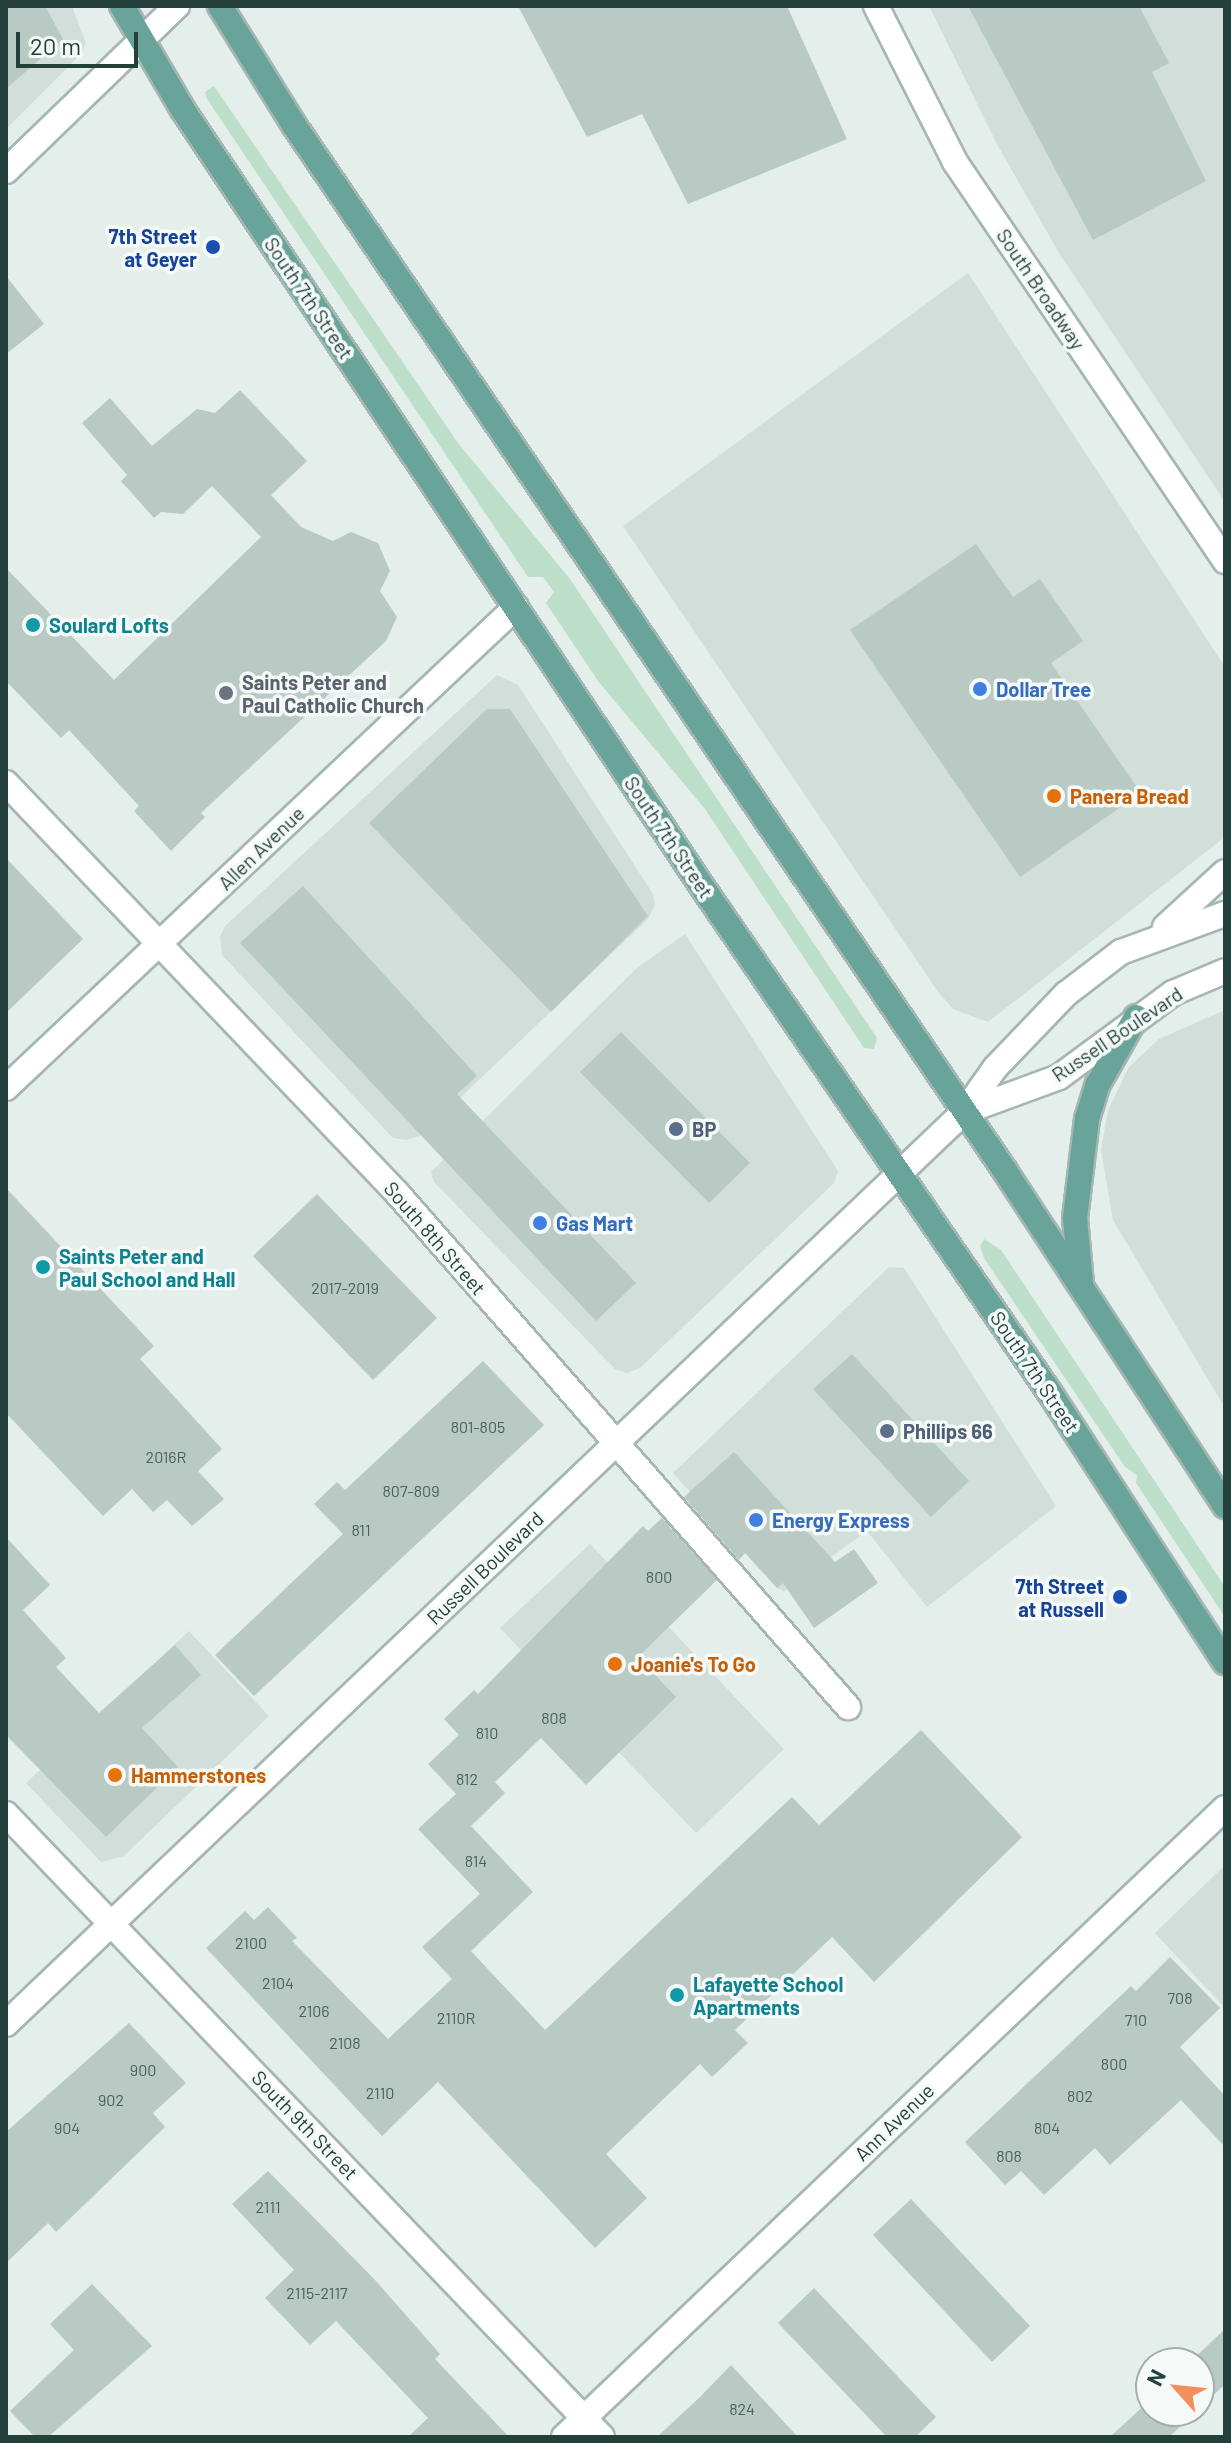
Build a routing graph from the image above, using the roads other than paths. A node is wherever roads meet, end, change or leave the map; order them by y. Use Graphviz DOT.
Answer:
graph roads {
  1 [pos="122,6"];
  2 [pos="177,6"];
  3 [pos="220,6"];
  4 [pos="876,6"];
  5 [pos="141,42"];
  6 [pos="6,171"];
  7 [pos="1225,561"];
  8 [pos="516,607"];
  9 [pos="6,783"];
  10 [pos="1225,872"];
  11 [pos="1225,914"];
  12 [pos="1153,936"];
  13 [pos="160,943"];
  14 [pos="1225,971"];
  15 [pos="1136,1017"];
  16 [pos="6,1088"];
  17 [pos="964,1112"];
  18 [pos="900,1174"];
  19 [pos="1081,1286"];
  20 [pos="614,1446"];
  21 [pos="1225,1506"];
  22 [pos="1225,1662"];
  23 [pos="848,1707"];
  24 [pos="1225,1808"];
  25 [pos="6,1814"];
  26 [pos="112,1924"];
  27 [pos="6,2024"];
  28 [pos="584,2418"];
  29 [pos="564,2437"];
  30 [pos="602,2437"];
  1 -- 5 [label="main road, South 7th Street"];
  2 -- 5 [label="street"];
  3 -- 17 [label="main road"];
  4 -- 7 [label="street, South Broadway"];
  5 -- 6 [label="street"];
  5 -- 8 [label="main road, South 7th Street"];
  8 -- 13 [label="street, Allen Avenue"];
  8 -- 18 [label="main road, South 7th Street"];
  9 -- 13 [label="street, South 8th Street"];
  10 -- 12 [label="street"];
  11 -- 12 [label="street, Russell Boulevard"];
  12 -- 17 [label="street, Russell Boulevard"];
  13 -- 16 [label="street, Allen Avenue"];
  13 -- 20 [label="street, South 8th Street"];
  14 -- 15 [label="street, Russell Boulevard"];
  15 -- 17 [label="street, Russell Boulevard"];
  15 -- 19 [label="main road"];
  17 -- 18 [label="street, Russell Boulevard"];
  17 -- 19 [label="main road"];
  18 -- 20 [label="street, Russell Boulevard"];
  18 -- 22 [label="main road, South 7th Street"];
  19 -- 21 [label="main road"];
  20 -- 23 [label="street, South 8th Street"];
  20 -- 26 [label="street, Russell Boulevard"];
  24 -- 28 [label="street, Ann Avenue"];
  25 -- 26 [label="street, South 9th Street"];
  26 -- 27 [label="street, Russell Boulevard"];
  26 -- 28 [label="street, South 9th Street"];
  28 -- 29 [label="street, Ann Avenue"];
  28 -- 30 [label="street, South 9th Street"];
}
